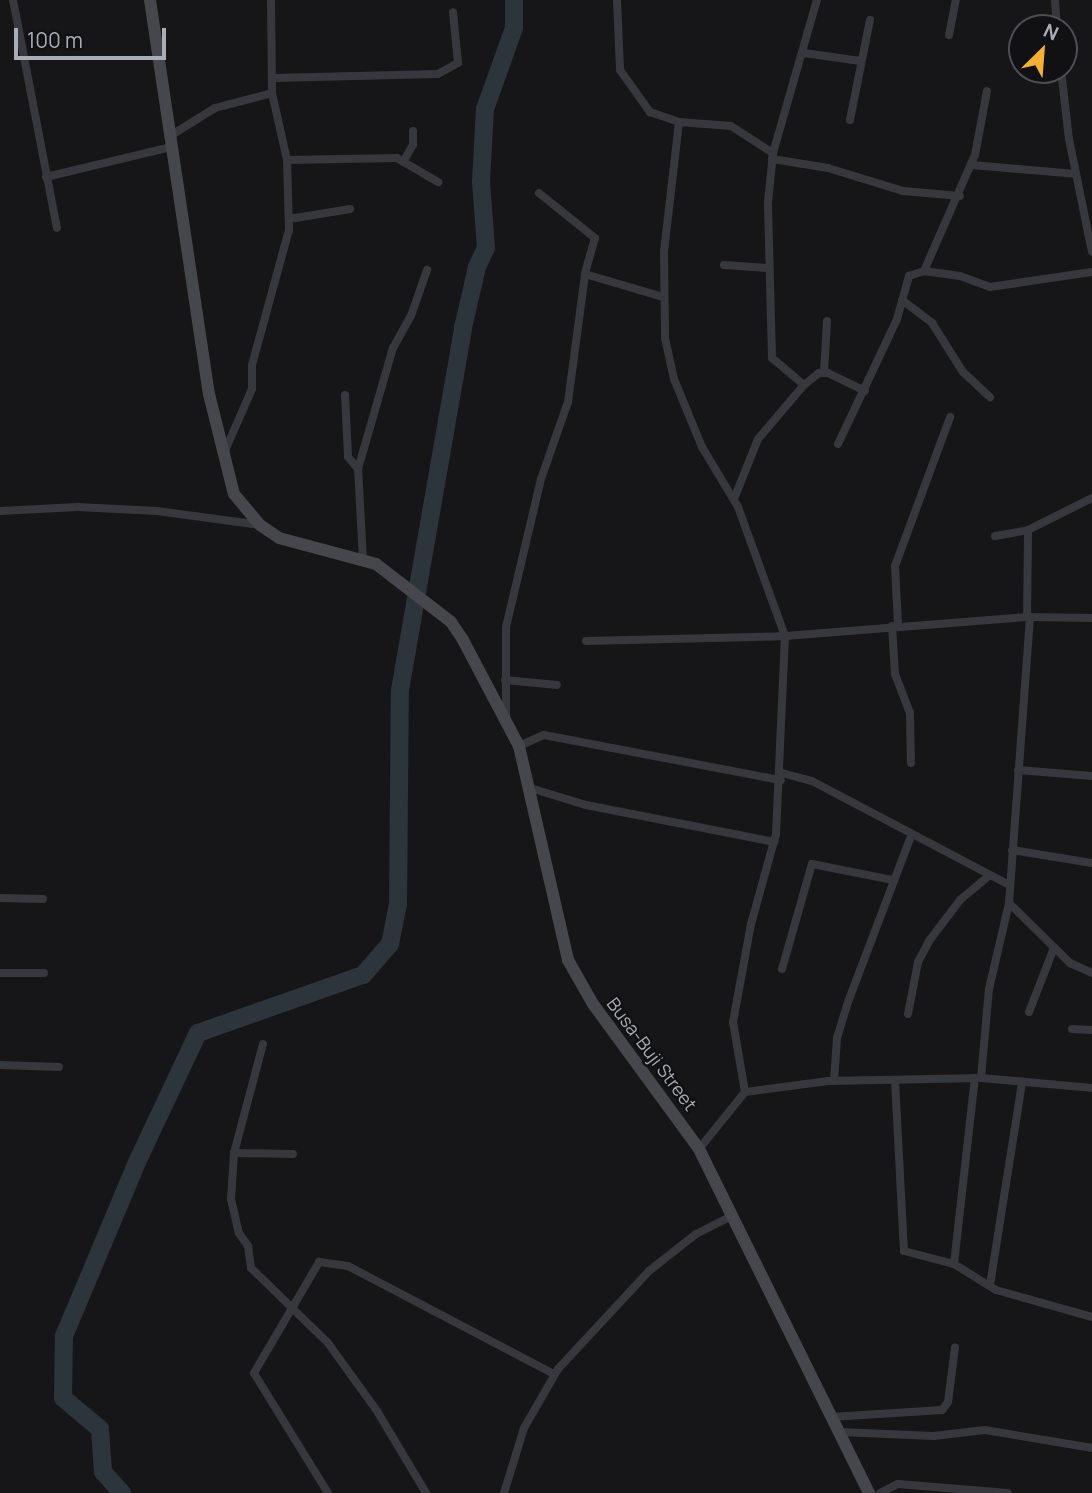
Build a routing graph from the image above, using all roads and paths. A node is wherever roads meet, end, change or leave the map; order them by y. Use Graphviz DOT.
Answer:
graph roads {
  1 [pos="13,0"];
  2 [pos="150,0"];
  3 [pos="271,0"];
  4 [pos="617,0"];
  5 [pos="817,0"];
  6 [pos="956,0"];
  7 [pos="453,12"];
  8 [pos="870,20"];
  9 [pos="949,35"];
  10 [pos="804,53"];
  11 [pos="860,61"];
  12 [pos="273,78"];
  13 [pos="1063,84"];
  14 [pos="987,91"];
  15 [pos="272,93"];
  16 [pos="850,120"];
  17 [pos="680,122"];
  18 [pos="413,131"];
  19 [pos="170,142"];
  20 [pos="772,156"];
  21 [pos="287,160"];
  22 [pos="403,162"];
  23 [pos="972,165"];
  24 [pos="1076,174"];
  25 [pos="46,177"];
  26 [pos="438,182"];
  27 [pos="539,193"];
  28 [pos="960,196"];
  29 [pos="350,209"];
  30 [pos="289,219"];
  31 [pos="57,228"];
  32 [pos="1092,252"];
  33 [pos="724,265"];
  34 [pos="767,268"];
  35 [pos="427,270"];
  36 [pos="925,271"];
  37 [pos="1092,272"];
  38 [pos="585,274"];
  39 [pos="663,297"];
  40 [pos="902,300"];
  41 [pos="827,321"];
  42 [pos="824,373"];
  43 [pos="804,385"];
  44 [pos="864,391"];
  45 [pos="345,395"];
  46 [pos="990,397"];
  47 [pos="950,417"];
  48 [pos="838,444"];
  49 [pos="222,459"];
  50 [pos="358,469"];
  51 [pos="1092,498"];
  52 [pos="734,499"];
  53 [pos="0,511"];
  54 [pos="260,525"];
  55 [pos="1028,530"];
  56 [pos="995,536"];
  57 [pos="363,560"];
  58 [pos="1029,617"];
  59 [pos="1092,618"];
  60 [pos="895,626"];
  61 [pos="785,636"];
  62 [pos="586,641"];
  63 [pos="505,680"];
  64 [pos="556,685"];
  65 [pos="506,718"];
  66 [pos="519,746"];
  67 [pos="911,763"];
  68 [pos="1018,770"];
  69 [pos="1092,776"];
  70 [pos="781,777"];
  71 [pos="530,788"];
  72 [pos="911,836"];
  73 [pos="774,842"];
  74 [pos="1012,850"];
  75 [pos="1092,863"];
  76 [pos="989,876"];
  77 [pos="892,880"];
  78 [pos="1009,885"];
  79 [pos="0,898"];
  80 [pos="43,899"];
  81 [pos="1009,903"];
  82 [pos="1054,948"];
  83 [pos="782,969"];
  84 [pos="0,973"];
  85 [pos="44,973"];
  86 [pos="1092,973"];
  87 [pos="1029,1013"];
  88 [pos="908,1014"];
  89 [pos="1072,1029"];
  90 [pos="1092,1030"];
  91 [pos="263,1044"];
  92 [pos="0,1065"];
  93 [pos="59,1067"];
  94 [pos="978,1078"];
  95 [pos="895,1080"];
  96 [pos="834,1081"];
  97 [pos="1021,1082"];
  98 [pos="1092,1088"];
  99 [pos="746,1093"];
  100 [pos="699,1149"];
  101 [pos="234,1153"];
  102 [pos="293,1154"];
  103 [pos="734,1215"];
  104 [pos="954,1264"];
  105 [pos="990,1285"];
  106 [pos="291,1308"];
  107 [pos="1092,1317"];
  108 [pos="955,1347"];
  109 [pos="554,1374"];
  110 [pos="831,1417"];
  111 [pos="839,1432"];
  112 [pos="1092,1448"];
  113 [pos="328,1493"];
  114 [pos="426,1493"];
  115 [pos="504,1493"];
  116 [pos="869,1493"];
  117 [pos="880,1493"];
  118 [pos="1008,1493"];
  1 -- 25 [label="street"];
  2 -- 19 [label="street"];
  3 -- 12 [label="street"];
  4 -- 17 [label="street"];
  5 -- 10 [label="street"];
  6 -- 9 [label="street"];
  7 -- 12 [label="street"];
  8 -- 11 [label="street"];
  10 -- 11 [label="street"];
  10 -- 20 [label="street"];
  11 -- 16 [label="street"];
  12 -- 15 [label="street"];
  13 -- 24 [label="street"];
  14 -- 23 [label="street"];
  15 -- 19 [label="street"];
  15 -- 21 [label="street"];
  17 -- 20 [label="street"];
  17 -- 39 [label="street"];
  18 -- 22 [label="street"];
  19 -- 25 [label="street"];
  19 -- 49 [label="street"];
  20 -- 28 [label="street"];
  20 -- 34 [label="street"];
  21 -- 22 [label="street"];
  21 -- 30 [label="street"];
  22 -- 26 [label="street"];
  23 -- 24 [label="street"];
  23 -- 28 [label="street"];
  24 -- 32 [label="street"];
  25 -- 31 [label="street"];
  27 -- 38 [label="street"];
  28 -- 36 [label="street"];
  29 -- 30 [label="street"];
  30 -- 49 [label="street"];
  33 -- 34 [label="street"];
  34 -- 43 [label="street"];
  35 -- 50 [label="street"];
  36 -- 37 [label="street"];
  36 -- 40 [label="street"];
  38 -- 39 [label="street"];
  38 -- 63 [label="street"];
  39 -- 52 [label="street"];
  40 -- 44 [label="street"];
  40 -- 46 [label="street"];
  41 -- 42 [label="street"];
  42 -- 43 [label="street"];
  42 -- 44 [label="street"];
  43 -- 52 [label="street"];
  44 -- 48 [label="street"];
  45 -- 50 [label="street"];
  47 -- 60 [label="street"];
  49 -- 54 [label="street"];
  50 -- 57 [label="street"];
  51 -- 55 [label="street"];
  52 -- 61 [label="street"];
  53 -- 54 [label="street"];
  54 -- 57 [label="street"];
  55 -- 56 [label="street"];
  55 -- 58 [label="street"];
  57 -- 65 [label="street, Busa-Buji Street"];
  58 -- 59 [label="street"];
  58 -- 60 [label="street"];
  58 -- 68 [label="street"];
  60 -- 61 [label="street"];
  60 -- 67 [label="street"];
  61 -- 62 [label="street"];
  61 -- 70 [label="street"];
  63 -- 64 [label="street"];
  63 -- 65 [label="street"];
  65 -- 66 [label="street, Busa-Buji Street"];
  66 -- 70 [label="street"];
  66 -- 71 [label="street, Busa-Buji Street"];
  68 -- 69 [label="street"];
  68 -- 74 [label="street"];
  70 -- 72 [label="street"];
  70 -- 73 [label="street"];
  71 -- 73 [label="street"];
  71 -- 100 [label="street, Busa-Buji Street"];
  72 -- 76 [label="street"];
  72 -- 77 [label="street"];
  73 -- 99 [label="street"];
  74 -- 75 [label="street"];
  74 -- 78 [label="street"];
  76 -- 78 [label="street"];
  76 -- 88 [label="street"];
  77 -- 83 [label="street"];
  77 -- 96 [label="street"];
  78 -- 81 [label="street"];
  79 -- 80 [label="street"];
  81 -- 82 [label="street"];
  81 -- 94 [label="street"];
  82 -- 86 [label="street"];
  82 -- 87 [label="street"];
  84 -- 85 [label="street"];
  89 -- 90 [label="street"];
  91 -- 101 [label="street"];
  92 -- 93 [label="street"];
  94 -- 95 [label="street"];
  94 -- 97 [label="street"];
  94 -- 104 [label="street"];
  95 -- 96 [label="street"];
  95 -- 104 [label="street"];
  96 -- 99 [label="street"];
  97 -- 98 [label="street"];
  97 -- 105 [label="street"];
  99 -- 100 [label="street"];
  100 -- 103 [label="street, Busa-Buji Street"];
  101 -- 102 [label="street"];
  101 -- 106 [label="street"];
  103 -- 109 [label="street"];
  103 -- 110 [label="street, Busa-Buji Street"];
  104 -- 105 [label="street"];
  105 -- 107 [label="street"];
  106 -- 109 [label="street"];
  106 -- 113 [label="street"];
  106 -- 114 [label="street"];
  108 -- 110 [label="street"];
  109 -- 115 [label="street"];
  110 -- 111 [label="street, Busa-Buji Street"];
  111 -- 112 [label="street"];
  111 -- 116 [label="street, Busa-Buji Street"];
  117 -- 118 [label="street"];
}
